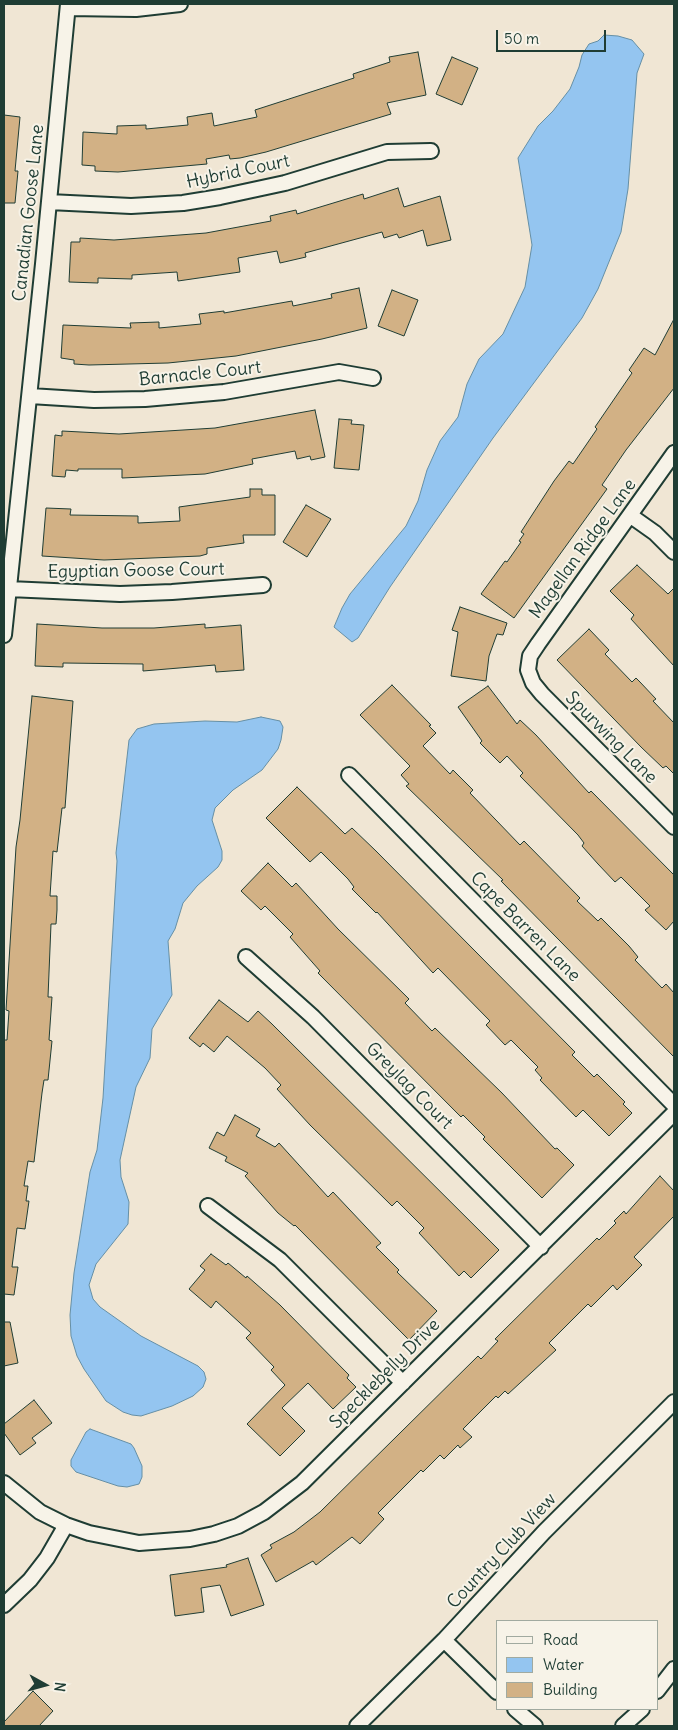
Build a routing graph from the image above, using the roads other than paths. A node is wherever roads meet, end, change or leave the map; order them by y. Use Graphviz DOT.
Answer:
graph roads {
  1 [pos="180,4"];
  2 [pos="68,6"];
  3 [pos="431,151"];
  4 [pos="49,202"];
  5 [pos="373,378"];
  6 [pos="30,396"];
  7 [pos="674,453"];
  8 [pos="631,516"];
  9 [pos="674,552"];
  10 [pos="263,585"];
  11 [pos="9,589"];
  12 [pos="4,635"];
  13 [pos="528,670"];
  14 [pos="349,775"];
  15 [pos="674,828"];
  16 [pos="246,957"];
  17 [pos="674,1105"];
  18 [pos="674,1113"];
  19 [pos="208,1206"];
  20 [pos="541,1247"];
  21 [pos="403,1383"];
  22 [pos="674,1402"];
  23 [pos="4,1483"];
  24 [pos="66,1525"];
  25 [pos="4,1605"];
  26 [pos="444,1640"];
  27 [pos="674,1669"];
  28 [pos="496,1691"];
  29 [pos="658,1691"];
  30 [pos="516,1710"];
  31 [pos="641,1710"];
  32 [pos="357,1726"];
  33 [pos="535,1726"];
  34 [pos="623,1726"];
  1 -- 2 [label="street"];
  2 -- 4 [label="street, Canadian Goose Lane"];
  3 -- 4 [label="street, Hybrid Court"];
  4 -- 6 [label="street, Canadian Goose Lane"];
  5 -- 6 [label="street, Barnacle Court"];
  6 -- 11 [label="street, Canadian Goose Lane"];
  7 -- 8 [label="street, Magellan Ridge Lane"];
  8 -- 9 [label="street"];
  8 -- 13 [label="street, Magellan Ridge Lane"];
  10 -- 11 [label="street, Egyptian Goose Court"];
  11 -- 12 [label="street, Canadian Goose Lane"];
  13 -- 15 [label="street, Spurwing Lane"];
  14 -- 17 [label="street, Cape Barren Lane"];
  16 -- 20 [label="street, Greylag Court"];
  18 -- 20 [label="street, Specklebelly Drive"];
  19 -- 21 [label="street"];
  20 -- 21 [label="street, Specklebelly Drive"];
  21 -- 24 [label="street, Specklebelly Drive"];
  22 -- 26 [label="street, Country Club View"];
  23 -- 24 [label="street"];
  24 -- 25 [label="street"];
  26 -- 28 [label="street"];
  26 -- 32 [label="street, Country Club View"];
  27 -- 29 [label="street"];
  30 -- 33 [label="street"];
  31 -- 34 [label="street"];
}
